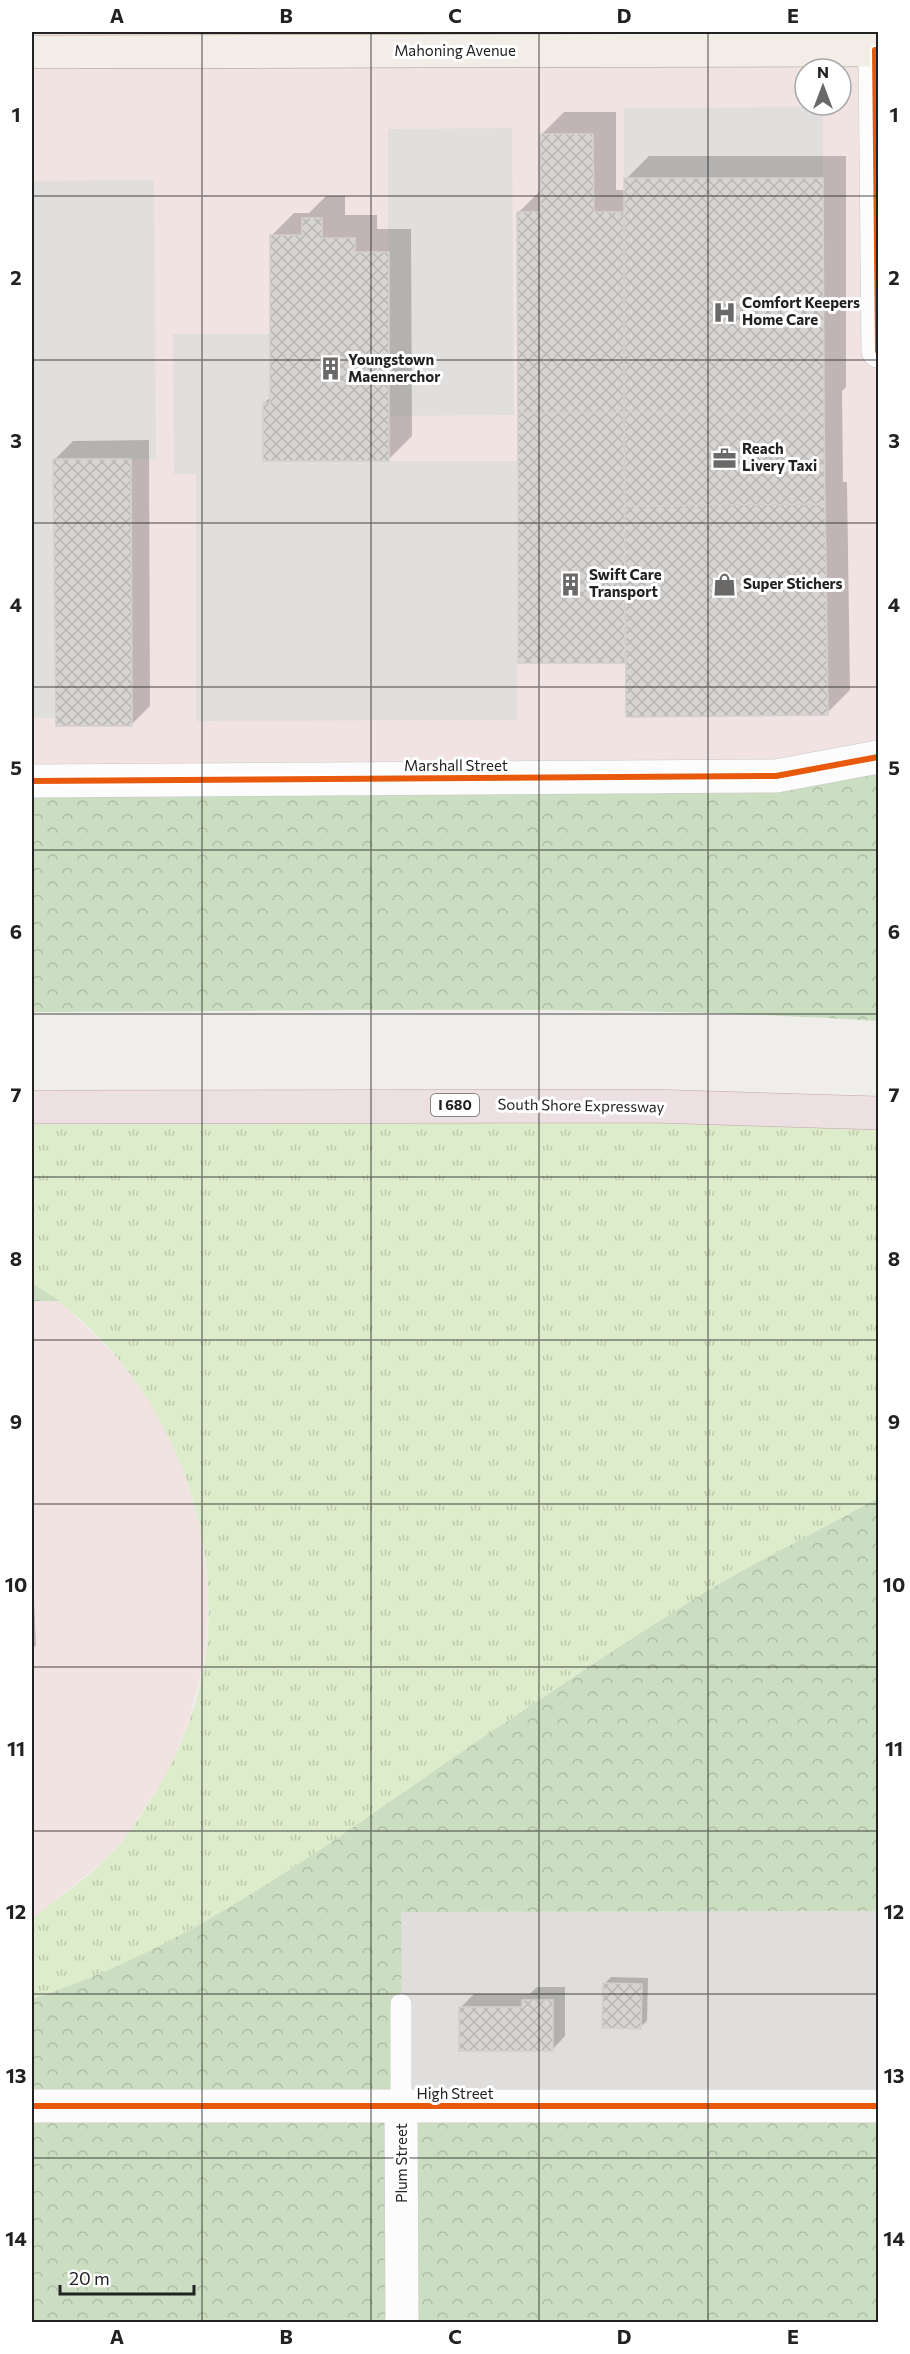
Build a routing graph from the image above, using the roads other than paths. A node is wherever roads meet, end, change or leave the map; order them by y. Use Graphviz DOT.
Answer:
graph roads {
  1 [pos="565,41"];
  2 [pos="877,50"];
  3 [pos="32,52"];
  4 [pos="879,351"];
  5 [pos="879,757"];
  6 [pos="32,781"];
  7 [pos="32,1107"];
  8 [pos="879,1113"];
  9 [pos="401,2004"];
  10 [pos="32,2106"];
  11 [pos="401,2106"];
  12 [pos="879,2106"];
  13 [pos="402,2322"];
  1 -- 2 [label="main road, Mahoning Avenue"];
  1 -- 3 [label="main road, Mahoning Avenue"];
  2 -- 4 [label="street"];
  5 -- 6 [label="street, Marshall Street"];
  7 -- 8 [label="highway, South Shore Expressway / I 680"];
  9 -- 11 [label="lane, Plum Street"];
  10 -- 11 [label="street, High Street"];
  11 -- 12 [label="street, High Street"];
  11 -- 13 [label="street, Plum Street"];
}
